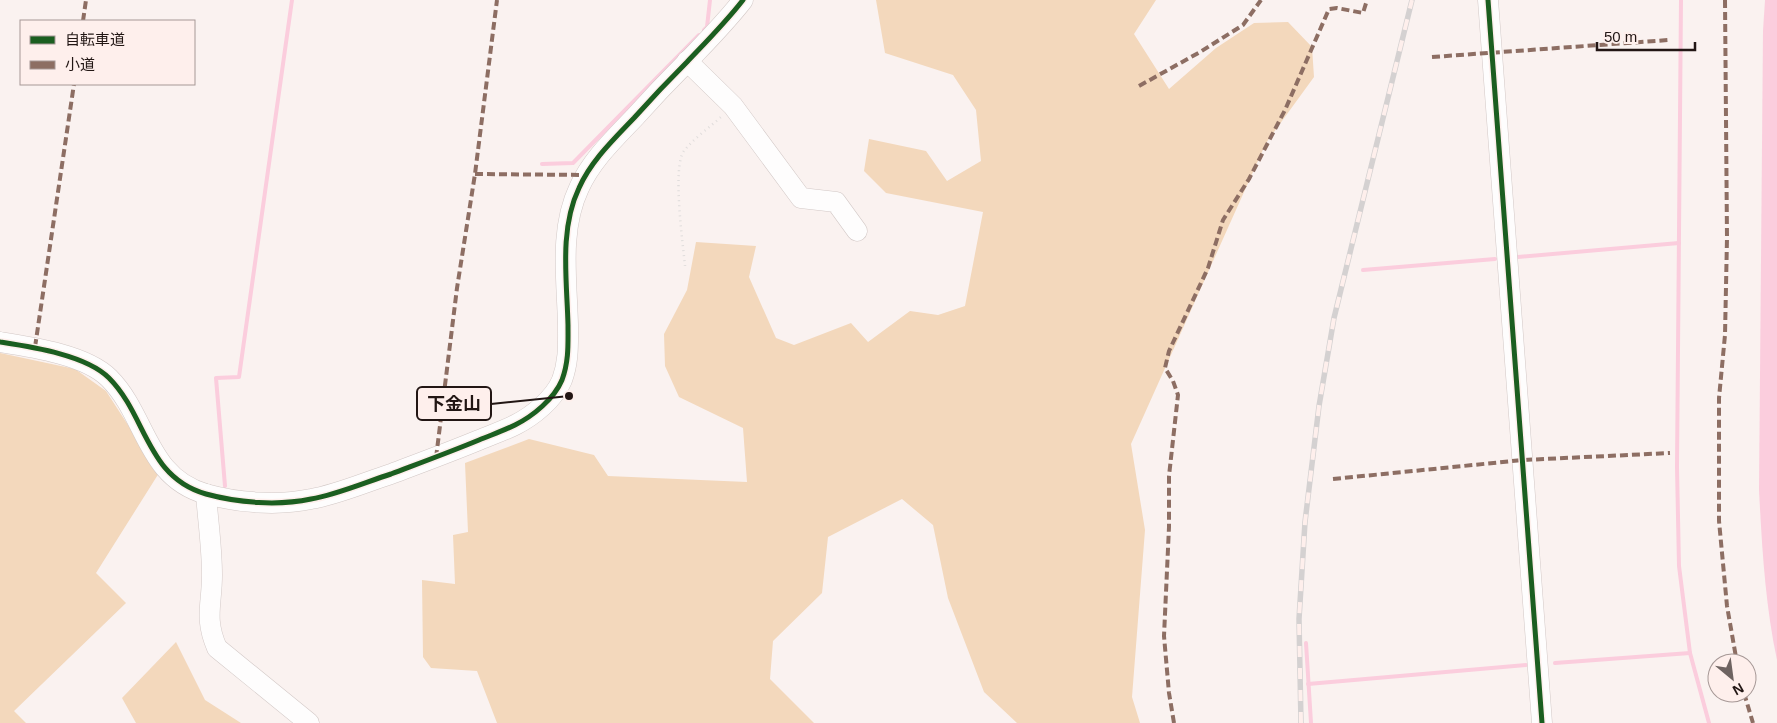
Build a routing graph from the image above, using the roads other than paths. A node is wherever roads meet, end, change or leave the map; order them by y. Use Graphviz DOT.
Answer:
graph roads {
  1 [pos="743,0"];
  2 [pos="1488,0"];
  3 [pos="687,62"];
  4 [pos="857,231"];
  5 [pos="0,342"];
  6 [pos="206,494"];
  7 [pos="309,723"];
  8 [pos="1542,723"];
  1 -- 3 [label="street"];
  2 -- 8 [label="street"];
  3 -- 4 [label="street"];
  3 -- 6 [label="street"];
  5 -- 6 [label="street"];
  6 -- 7 [label="street"];
}
